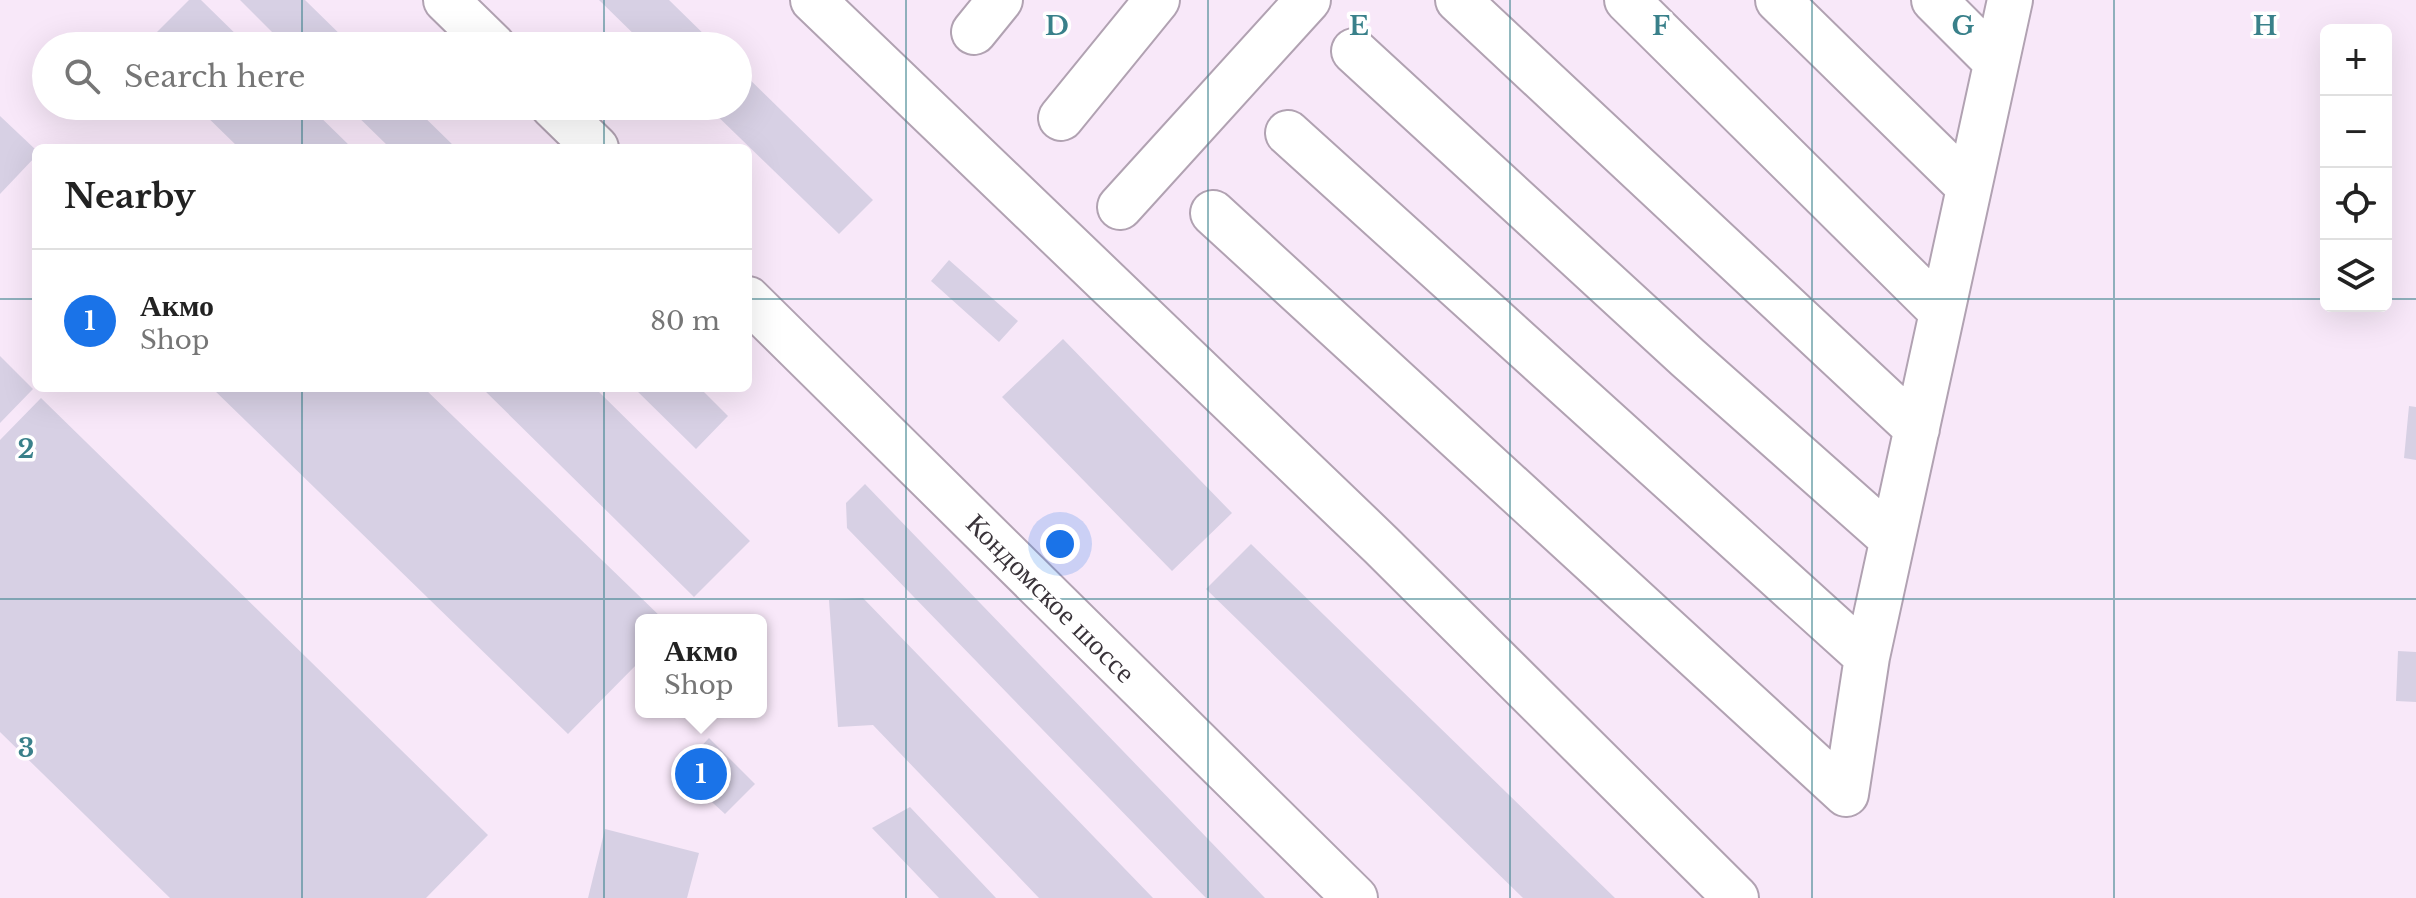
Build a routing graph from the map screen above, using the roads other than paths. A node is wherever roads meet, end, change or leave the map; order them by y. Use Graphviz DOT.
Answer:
graph roads {
  1 [pos="446,0"];
  2 [pos="813,0"];
  3 [pos="1157,0"];
  4 [pos="1308,0"];
  5 [pos="1458,0"];
  6 [pos="1627,0"];
  7 [pos="1778,0"];
  8 [pos="1934,0"];
  9 [pos="2010,0"];
  10 [pos="479,32"];
  11 [pos="1354,51"];
  12 [pos="1996,62"];
  13 [pos="1061,118"];
  14 [pos="567,120"];
  15 [pos="1288,133"];
  16 [pos="592,144"];
  17 [pos="1969,187"];
  18 [pos="1120,207"];
  19 [pos="1213,213"];
  20 [pos="752,303"];
  21 [pos="1942,312"];
  22 [pos="1917,429"];
  23 [pos="1892,539"];
  24 [pos="1867,657"];
  25 [pos="1355,898"];
  26 [pos="1736,898"];
  1 -- 10 [label="street"];
  2 -- 26 [label="street"];
  3 -- 13 [label="street"];
  4 -- 18 [label="street"];
  5 -- 22 [label="street"];
  6 -- 21 [label="street"];
  7 -- 17 [label="street"];
  8 -- 12 [label="street"];
  9 -- 12 [label="street"];
  11 -- 23 [label="street"];
  12 -- 17 [label="street"];
  14 -- 16 [label="street"];
  15 -- 24 [label="street"];
  17 -- 21 [label="street"];
  19 -- 24 [label="street"];
  20 -- 25 [label="street, Кондомское шоссе"];
  21 -- 22 [label="street"];
  22 -- 23 [label="street"];
  23 -- 24 [label="street"];
}
